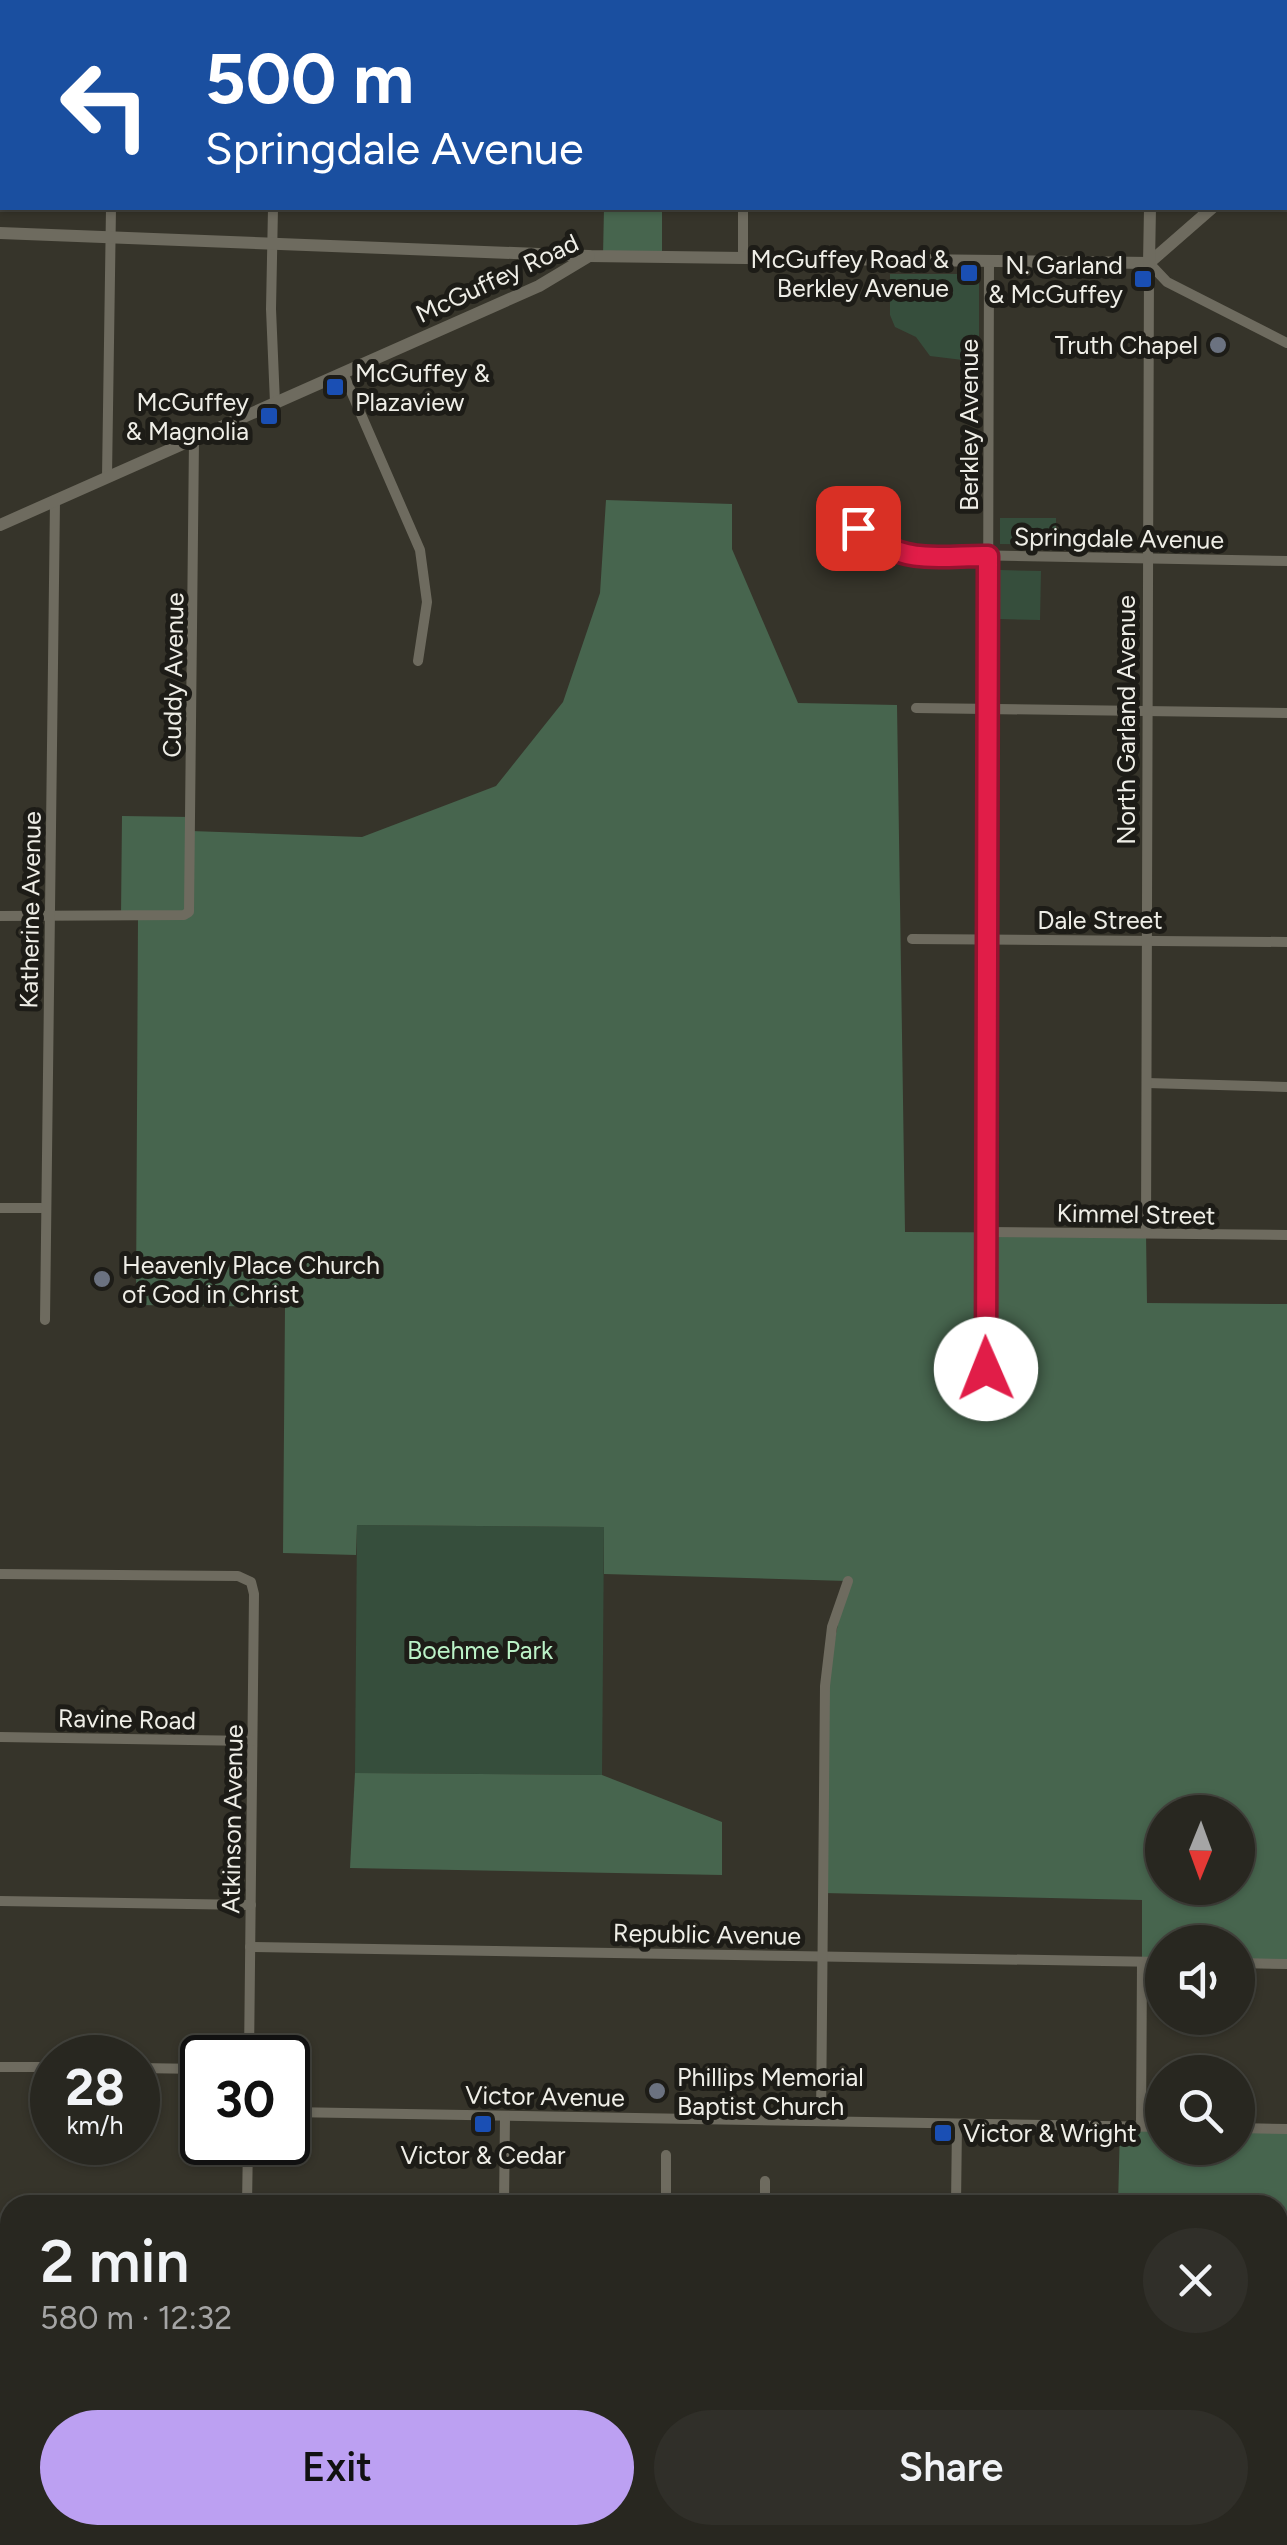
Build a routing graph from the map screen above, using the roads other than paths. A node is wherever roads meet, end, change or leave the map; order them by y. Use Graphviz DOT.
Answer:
graph roads {
  1 [pos="110,210"];
  2 [pos="274,210"];
  3 [pos="743,210"];
  4 [pos="1150,210"];
  5 [pos="1210,210"];
  6 [pos="0,233"];
  7 [pos="110,237"];
  8 [pos="273,242"];
  9 [pos="588,256"];
  10 [pos="742,258"];
  11 [pos="990,261"];
  12 [pos="1149,263"];
  13 [pos="1287,344"];
  14 [pos="343,373"];
  15 [pos="275,403"];
  16 [pos="194,439"];
  17 [pos="108,477"];
  18 [pos="56,500"];
  19 [pos="0,525"];
  20 [pos="892,549"];
  21 [pos="988,556"];
  22 [pos="1149,558"];
  23 [pos="1287,562"];
  24 [pos="418,661"];
  25 [pos="916,708"];
  26 [pos="988,708"];
  27 [pos="1149,710"];
  28 [pos="1287,713"];
  29 [pos="0,916"];
  30 [pos="50,916"];
  31 [pos="912,939"];
  32 [pos="986,940"];
  33 [pos="1148,940"];
  34 [pos="1287,942"];
  35 [pos="1147,1083"];
  36 [pos="1287,1087"];
  37 [pos="0,1208"];
  38 [pos="46,1208"];
  39 [pos="985,1232"];
  40 [pos="1146,1233"];
  41 [pos="1287,1235"];
  42 [pos="45,1320"];
  43 [pos="986,1369"];
  44 [pos="0,1574"];
  45 [pos="848,1580"];
  46 [pos="0,1737"];
  47 [pos="252,1741"];
  48 [pos="0,1901"];
  49 [pos="250,1905"];
  50 [pos="250,1947"];
  51 [pos="823,1956"];
  52 [pos="1142,1962"];
  53 [pos="1255,1963"];
  54 [pos="1287,1964"];
  55 [pos="249,2035"];
  56 [pos="0,2067"];
  57 [pos="30,2067"];
  58 [pos="310,2112"];
  59 [pos="506,2116"];
  60 [pos="821,2121"];
  61 [pos="957,2124"];
  62 [pos="1140,2126"];
  63 [pos="1145,2126"];
  64 [pos="1255,2128"];
  65 [pos="1287,2129"];
  66 [pos="666,2155"];
  67 [pos="248,2165"];
  68 [pos="766,2181"];
  69 [pos="247,2195"];
  70 [pos="504,2195"];
  71 [pos="666,2195"];
  72 [pos="765,2195"];
  73 [pos="956,2195"];
  1 -- 7 [label="street"];
  2 -- 8 [label="street"];
  3 -- 10 [label="street"];
  4 -- 12 [label="street, North Garland Avenue"];
  5 -- 12 [label="street"];
  6 -- 7 [label="street"];
  7 -- 8 [label="street"];
  7 -- 17 [label="street"];
  8 -- 9 [label="street"];
  8 -- 15 [label="street"];
  9 -- 10 [label="street, McGuffey Road"];
  9 -- 14 [label="street, McGuffey Road"];
  10 -- 11 [label="street, McGuffey Road"];
  11 -- 12 [label="street, McGuffey Road"];
  11 -- 21 [label="street, Berkley Avenue"];
  12 -- 13 [label="street"];
  12 -- 22 [label="street, North Garland Avenue"];
  14 -- 15 [label="street, McGuffey Road"];
  14 -- 24 [label="street"];
  15 -- 16 [label="street, McGuffey Road"];
  16 -- 17 [label="street, McGuffey Road"];
  16 -- 30 [label="street, Cuddy Avenue"];
  17 -- 18 [label="street, McGuffey Road"];
  18 -- 19 [label="street, McGuffey Road"];
  18 -- 30 [label="street, Katherine Avenue"];
  20 -- 21 [label="street, Springdale Avenue"];
  21 -- 22 [label="street, Springdale Avenue"];
  21 -- 26 [label="street, Berkley Avenue"];
  22 -- 23 [label="street, Springdale Avenue"];
  22 -- 27 [label="street, North Garland Avenue"];
  25 -- 26 [label="street"];
  26 -- 27 [label="street"];
  26 -- 32 [label="street, Berkley Avenue"];
  27 -- 28 [label="street"];
  27 -- 33 [label="street, North Garland Avenue"];
  29 -- 30 [label="street"];
  30 -- 38 [label="street, Katherine Avenue"];
  31 -- 32 [label="street, Dale Street"];
  32 -- 33 [label="street, Dale Street"];
  32 -- 39 [label="street, Berkley Avenue"];
  33 -- 34 [label="street, Dale Street"];
  33 -- 35 [label="street, North Garland Avenue"];
  35 -- 36 [label="street"];
  35 -- 40 [label="street, North Garland Avenue"];
  37 -- 38 [label="street"];
  38 -- 42 [label="street, Katherine Avenue"];
  39 -- 40 [label="street, Kimmel Street"];
  39 -- 43 [label="street, Berkley Avenue"];
  40 -- 41 [label="street, Kimmel Street"];
  44 -- 47 [label="street, Atkinson Avenue"];
  45 -- 51 [label="street"];
  46 -- 47 [label="street, Ravine Road"];
  47 -- 49 [label="street, Atkinson Avenue"];
  48 -- 49 [label="street"];
  49 -- 50 [label="street, Atkinson Avenue"];
  50 -- 51 [label="street, Republic Avenue"];
  50 -- 55 [label="street, Atkinson Avenue"];
  51 -- 52 [label="street, Republic Avenue"];
  51 -- 60 [label="street"];
  52 -- 62 [label="street"];
  53 -- 54 [label="street"];
  56 -- 57 [label="street"];
  58 -- 59 [label="street, Victor Avenue"];
  59 -- 60 [label="street, Victor Avenue"];
  59 -- 70 [label="street"];
  60 -- 61 [label="street, Victor Avenue"];
  61 -- 62 [label="street, Victor Avenue"];
  61 -- 73 [label="street"];
  62 -- 63 [label="street, Victor Avenue"];
  64 -- 65 [label="street"];
  66 -- 71 [label="street"];
  67 -- 69 [label="street"];
  68 -- 72 [label="street"];
}
